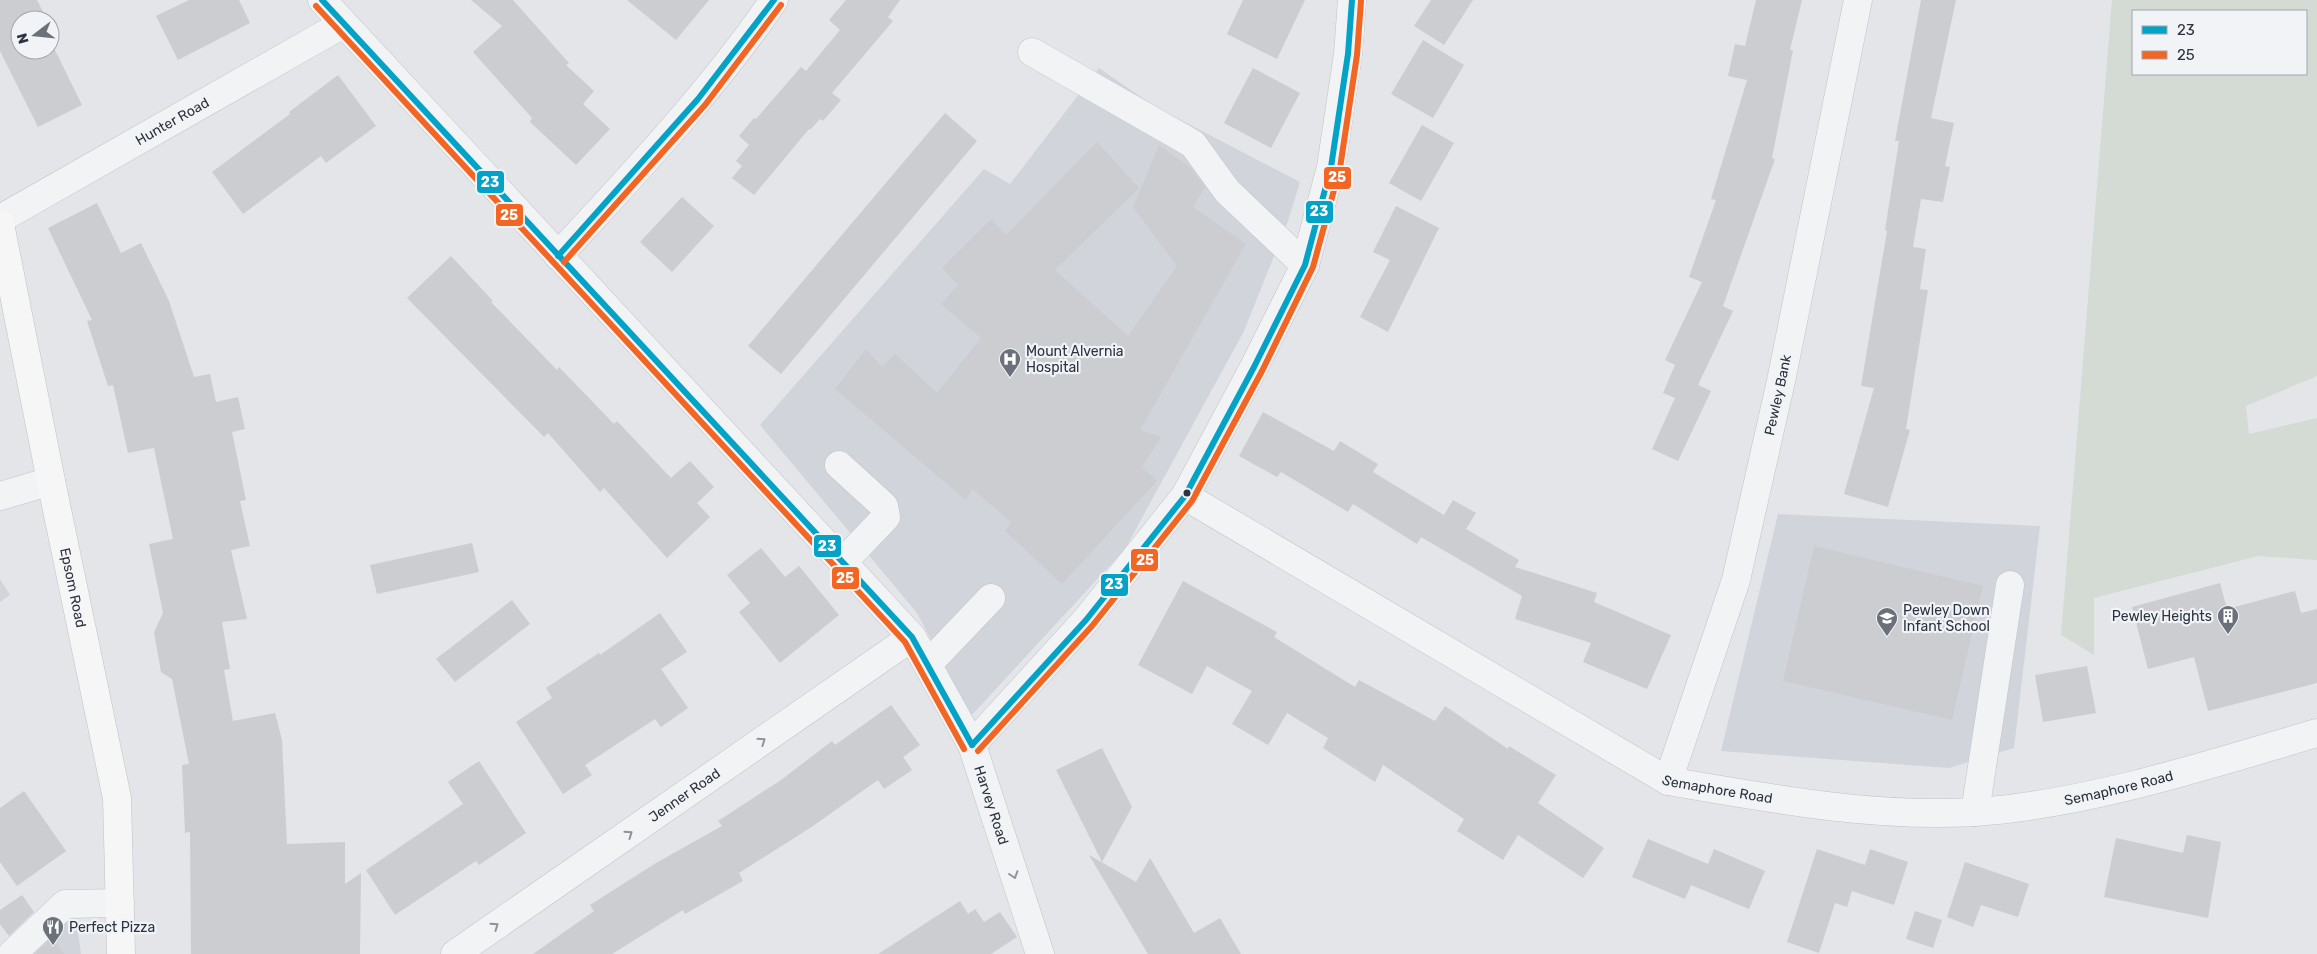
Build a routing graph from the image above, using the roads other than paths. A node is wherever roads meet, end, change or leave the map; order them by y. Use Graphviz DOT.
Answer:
graph roads {
  1 [pos="322,0"];
  2 [pos="774,0"];
  3 [pos="1352,0"];
  4 [pos="1858,0"];
  5 [pos="343,24"];
  6 [pos="1032,52"];
  7 [pos="0,219"];
  8 [pos="0,224"];
  9 [pos="558,256"];
  10 [pos="1305,264"];
  11 [pos="839,466"];
  12 [pos="50,481"];
  13 [pos="0,496"];
  14 [pos="1185,496"];
  15 [pos="843,562"];
  16 [pos="2010,585"];
  17 [pos="990,598"];
  18 [pos="912,637"];
  19 [pos="928,664"];
  20 [pos="2317,733"];
  21 [pos="972,746"];
  22 [pos="1668,781"];
  23 [pos="1976,812"];
  24 [pos="120,903"];
  25 [pos="1036,952"];
  26 [pos="12,954"];
  27 [pos="121,954"];
  28 [pos="455,954"];
  1 -- 5 [label="street, Harvey Road"];
  2 -- 9 [label="street"];
  3 -- 10 [label="street"];
  4 -- 22 [label="street, Pewley Bank"];
  5 -- 7 [label="street, Hunter Road"];
  5 -- 9 [label="street, Harvey Road"];
  6 -- 10 [label="street"];
  8 -- 12 [label="main road, Epsom Road"];
  9 -- 15 [label="street, Harvey Road"];
  10 -- 14 [label="street"];
  11 -- 15 [label="street"];
  12 -- 13 [label="street"];
  12 -- 24 [label="main road, Epsom Road"];
  14 -- 21 [label="street"];
  14 -- 22 [label="street, Semaphore Road"];
  15 -- 18 [label="street, Harvey Road"];
  16 -- 23 [label="street"];
  17 -- 19 [label="street"];
  18 -- 19 [label="street, Harvey Road"];
  28 -- 18 [label="street, Jenner Road, one-way"];
  19 -- 21 [label="street, Harvey Road"];
  20 -- 23 [label="street, Semaphore Road"];
  21 -- 25 [label="street, Harvey Road, one-way"];
  22 -- 23 [label="street, Semaphore Road"];
  24 -- 26 [label="street"];
  24 -- 27 [label="main road, Epsom Road"];
}
